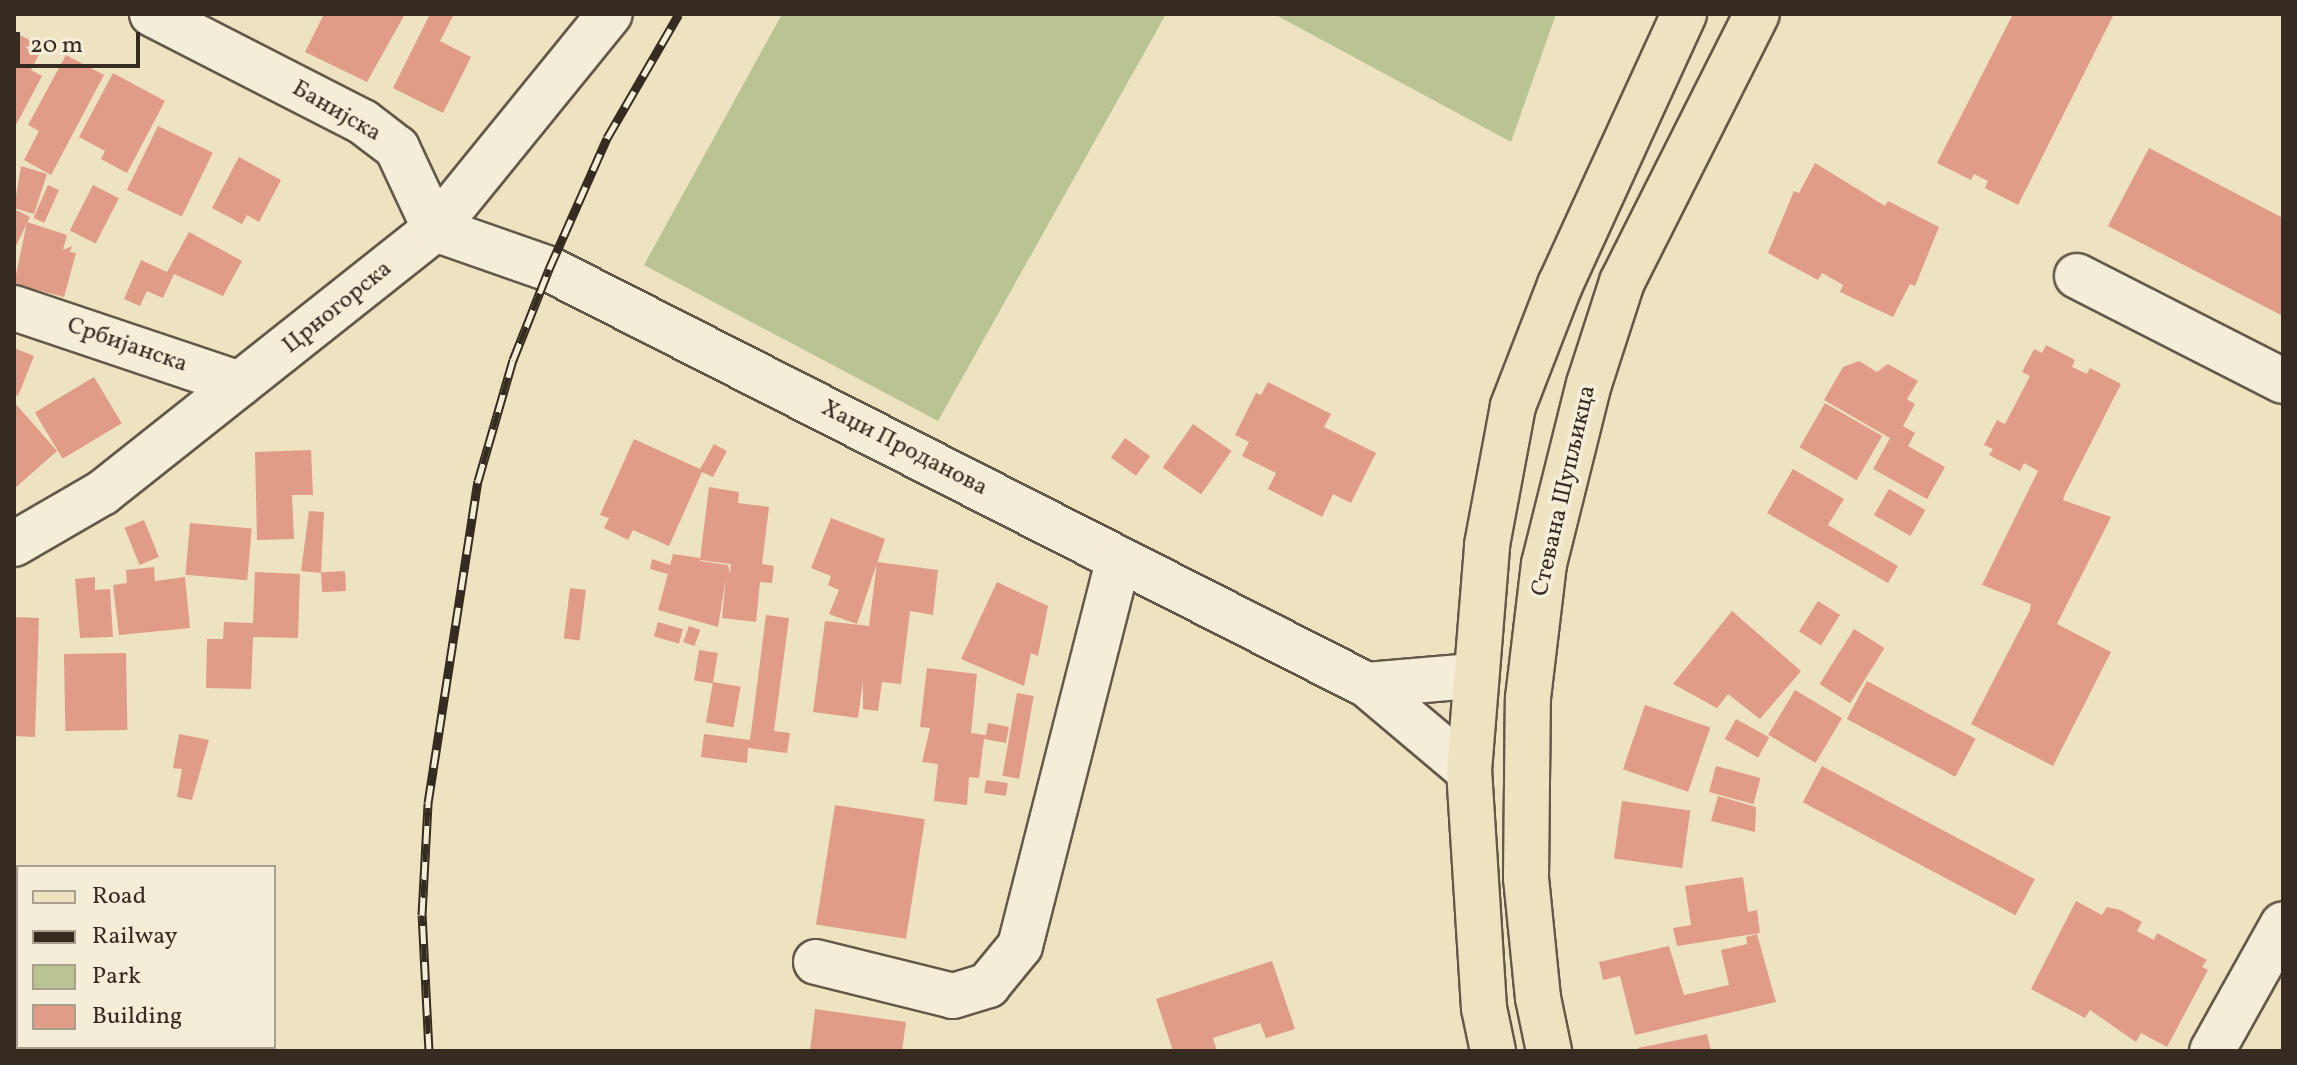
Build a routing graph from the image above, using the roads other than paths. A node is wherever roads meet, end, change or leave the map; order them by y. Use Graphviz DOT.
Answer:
graph roads {
  1 [pos="152,14"];
  2 [pos="610,14"];
  3 [pos="1684,14"];
  4 [pos="1757,14"];
  5 [pos="435,229"];
  6 [pos="2077,276"];
  7 [pos="14,308"];
  8 [pos="2283,381"];
  9 [pos="240,384"];
  10 [pos="14,544"];
  11 [pos="1119,559"];
  12 [pos="1473,676"];
  13 [pos="1367,685"];
  14 [pos="1469,771"];
  15 [pos="2283,924"];
  16 [pos="816,962"];
  17 [pos="1493,1051"];
  18 [pos="1549,1051"];
  19 [pos="2212,1051"];
  1 -- 5 [label="street, Банијска"];
  2 -- 5 [label="street, Црногорска"];
  3 -- 12 [label="main road"];
  4 -- 18 [label="main road, Стевана Шупљикца"];
  5 -- 9 [label="street, Црногорска"];
  5 -- 11 [label="street, Хаџи Проданова"];
  6 -- 8 [label="street"];
  7 -- 9 [label="street, Србијанска"];
  9 -- 10 [label="street, Црногорска"];
  11 -- 13 [label="street, Хаџи Проданова"];
  11 -- 16 [label="street"];
  12 -- 13 [label="street"];
  12 -- 14 [label="main road"];
  13 -- 14 [label="street, Хаџи Проданова"];
  14 -- 17 [label="main road"];
  15 -- 19 [label="street"];
}
